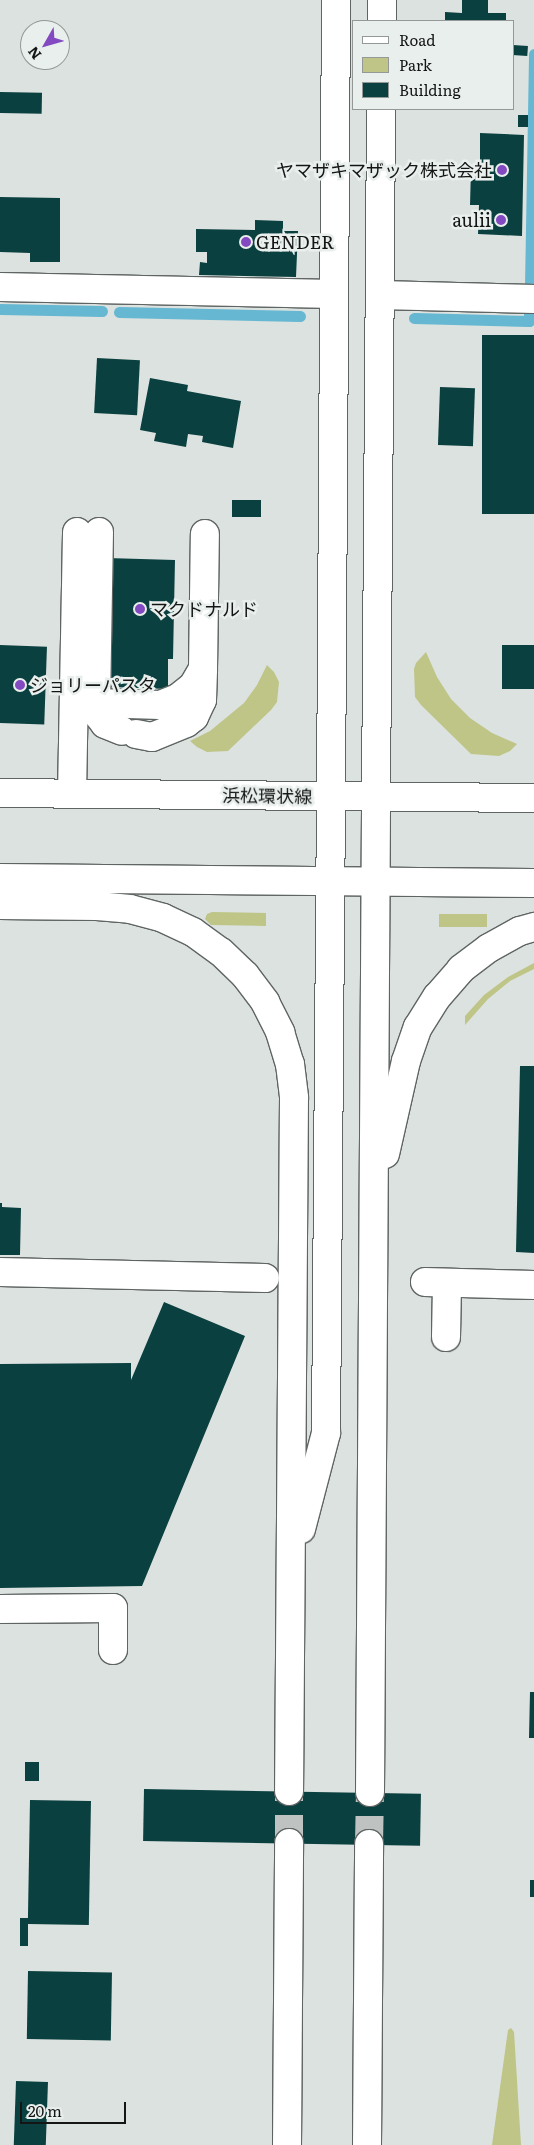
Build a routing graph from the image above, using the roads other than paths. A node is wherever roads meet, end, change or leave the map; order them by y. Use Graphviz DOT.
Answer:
graph roads {
  1 [pos="336,0"];
  2 [pos="382,0"];
  3 [pos="382,20"];
  4 [pos="381,110"];
  5 [pos="0,287"];
  6 [pos="334,294"];
  7 [pos="380,295"];
  8 [pos="534,299"];
  9 [pos="205,534"];
  10 [pos="203,669"];
  11 [pos="96,703"];
  12 [pos="0,793"];
  13 [pos="72,794"];
  14 [pos="331,796"];
  15 [pos="376,797"];
  16 [pos="534,798"];
  17 [pos="0,878"];
  18 [pos="330,881"];
  19 [pos="376,881"];
  20 [pos="534,883"];
  21 [pos="0,905"];
  22 [pos="534,927"];
  23 [pos="373,1206"];
  24 [pos="0,1272"];
  25 [pos="265,1278"];
  26 [pos="534,1285"];
  27 [pos="446,1337"];
  28 [pos="291,1566"];
  29 [pos="0,1609"];
  30 [pos="113,1650"];
  31 [pos="290,1791"];
  32 [pos="370,1792"];
  33 [pos="289,1843"];
  34 [pos="369,1844"];
  35 [pos="287,2145"];
  36 [pos="367,2145"];
  1 -- 6 [label="main road"];
  2 -- 3 [label="main road"];
  4 -- 7 [label="main road"];
  5 -- 6 [label="main road"];
  6 -- 14 [label="main road"];
  7 -- 8 [label="main road"];
  7 -- 15 [label="main road"];
  9 -- 10 [label="main road"];
  10 -- 11 [label="main road"];
  10 -- 11 [label="main road"];
  11 -- 13 [label="main road"];
  12 -- 13 [label="main road, 浜松環状線"];
  13 -- 14 [label="main road, 浜松環状線"];
  14 -- 15 [label="main road, 浜松環状線"];
  14 -- 18 [label="main road"];
  15 -- 16 [label="main road, 浜松環状線"];
  15 -- 19 [label="main road"];
  17 -- 18 [label="main road"];
  18 -- 19 [label="main road"];
  18 -- 28 [label="main road"];
  19 -- 20 [label="main road"];
  19 -- 23 [label="main road"];
  21 -- 28 [label="main road"];
  22 -- 23 [label="main road"];
  23 -- 32 [label="main road"];
  24 -- 25 [label="main road"];
  26 -- 27 [label="main road"];
  28 -- 31 [label="main road"];
  29 -- 30 [label="main road"];
  33 -- 35 [label="main road"];
  34 -- 36 [label="main road"];
}
